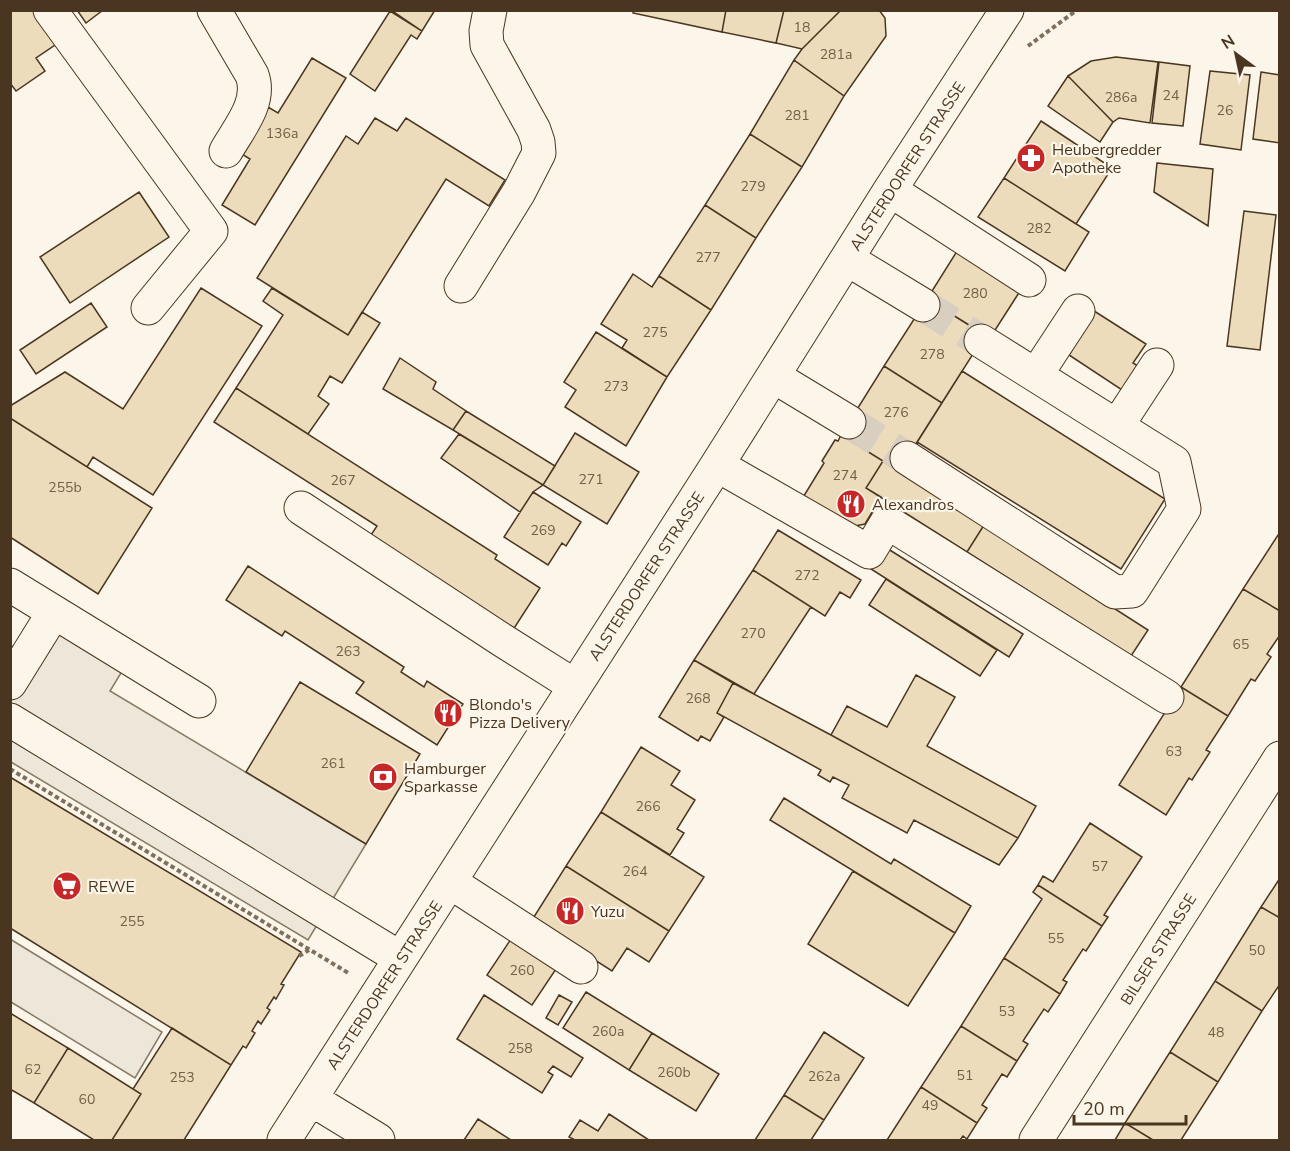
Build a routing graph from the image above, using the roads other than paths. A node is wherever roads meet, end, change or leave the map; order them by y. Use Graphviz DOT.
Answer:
graph roads {
  1 [pos="50,10"];
  2 [pos="214,10"];
  3 [pos="490,10"];
  4 [pos="1007,10"];
  5 [pos="226,151"];
  6 [pos="890,190"];
  7 [pos="847,259"];
  8 [pos="1029,280"];
  9 [pos="461,286"];
  10 [pos="923,305"];
  11 [pos="148,308"];
  12 [pos="1078,311"];
  13 [pos="981,341"];
  14 [pos="1158,365"];
  15 [pos="1036,375"];
  16 [pos="773,376"];
  17 [pos="849,422"];
  18 [pos="1118,426"];
  19 [pos="907,458"];
  20 [pos="717,465"];
  21 [pos="301,508"];
  22 [pos="10,585"];
  23 [pos="54,612"];
  24 [pos="10,683"];
  25 [pos="575,686"];
  26 [pos="1167,697"];
  27 [pos="199,701"];
  28 [pos="10,720"];
  29 [pos="1280,758"];
  30 [pos="450,882"];
  31 [pos="400,958"];
  32 [pos="581,967"];
  33 [pos="311,1099"];
  34 [pos="284,1140"];
  35 [pos="378,1140"];
  36 [pos="1036,1140"];
  1 -- 11 [label="street"];
  2 -- 5 [label="street"];
  3 -- 9 [label="street"];
  4 -- 6 [label="street, ALSTERDORFER STRASSE"];
  6 -- 7 [label="street, ALSTERDORFER STRASSE"];
  6 -- 8 [label="street"];
  7 -- 10 [label="street"];
  7 -- 16 [label="street, ALSTERDORFER STRASSE"];
  12 -- 15 [label="street"];
  13 -- 15 [label="street"];
  14 -- 18 [label="street"];
  15 -- 18 [label="street"];
  16 -- 17 [label="street"];
  16 -- 20 [label="street, ALSTERDORFER STRASSE"];
  18 -- 19 [label="street"];
  20 -- 25 [label="street, ALSTERDORFER STRASSE"];
  20 -- 26 [label="street"];
  21 -- 25 [label="street"];
  22 -- 23 [label="street"];
  23 -- 24 [label="street"];
  23 -- 27 [label="street"];
  25 -- 30 [label="street, ALSTERDORFER STRASSE"];
  28 -- 31 [label="street"];
  29 -- 36 [label="street, BILSER STRASSE"];
  30 -- 31 [label="street, ALSTERDORFER STRASSE"];
  30 -- 32 [label="street"];
  31 -- 33 [label="street, ALSTERDORFER STRASSE"];
  33 -- 34 [label="street, ALSTERDORFER STRASSE"];
  33 -- 35 [label="street"];
}
